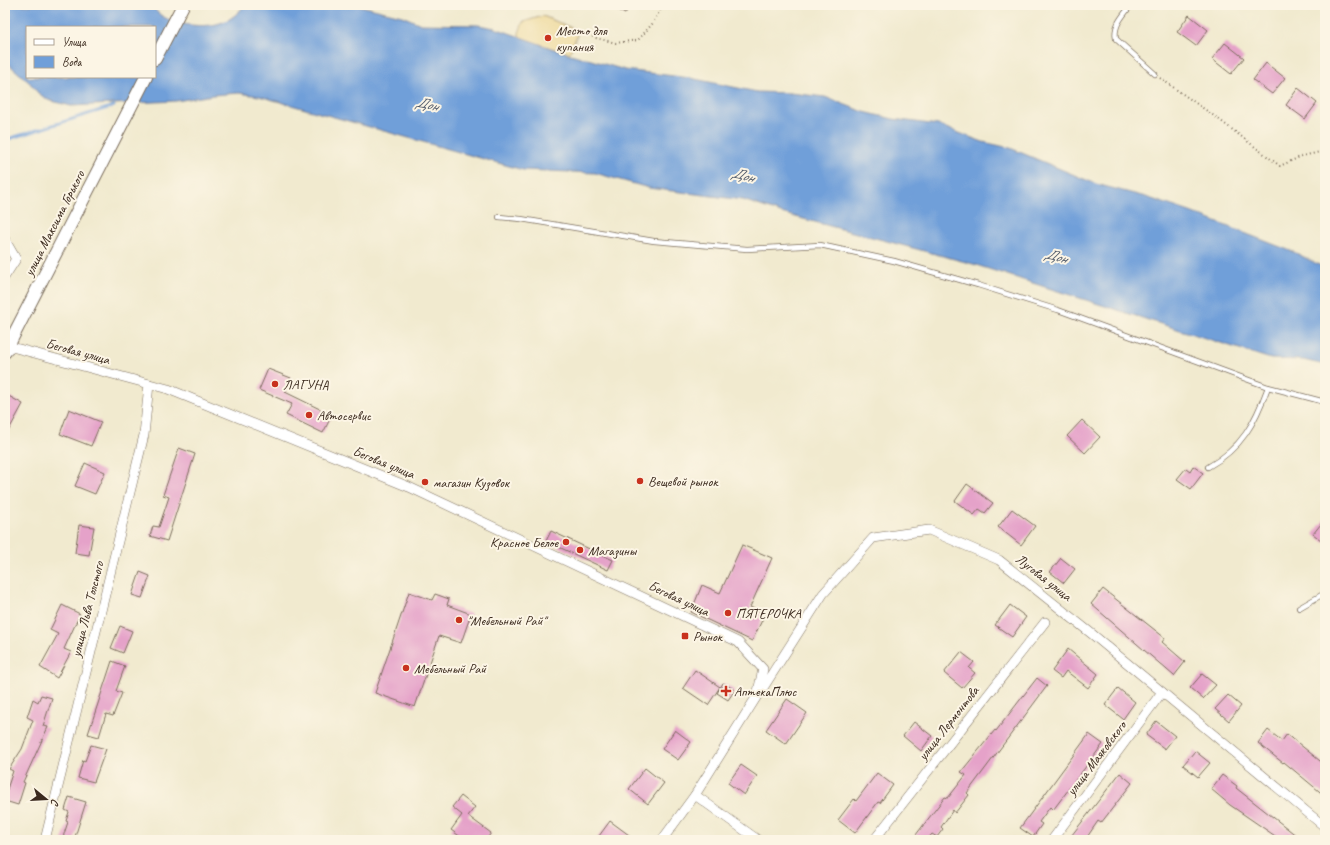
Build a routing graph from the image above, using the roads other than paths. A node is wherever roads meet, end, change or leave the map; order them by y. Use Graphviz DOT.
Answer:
graph roads {
  1 [pos="183,5"];
  2 [pos="1131,5"];
  3 [pos="156,57"];
  4 [pos="1155,74"];
  5 [pos="145,78"];
  6 [pos="499,217"];
  7 [pos="5,240"];
  8 [pos="5,276"];
  9 [pos="6,349"];
  10 [pos="149,384"];
  11 [pos="1268,387"];
  12 [pos="1325,402"];
  13 [pos="1208,467"];
  14 [pos="1325,593"];
  15 [pos="1299,608"];
  16 [pos="1045,622"];
  17 [pos="1162,692"];
  18 [pos="757,696"];
  19 [pos="695,795"];
  20 [pos="1325,827"];
  21 [pos="45,840"];
  22 [pos="662,840"];
  23 [pos="758,840"];
  24 [pos="874,840"];
  25 [pos="1052,840"];
  1 -- 3 [label="main road"];
  2 -- 4 [label="lane"];
  5 -- 9 [label="main road, улица Максима Горького"];
  6 -- 11 [label="lane"];
  7 -- 8 [label="street"];
  9 -- 10 [label="street, Беговая улица"];
  10 -- 18 [label="street, Беговая улица"];
  10 -- 21 [label="street, улица Льва Толстого"];
  11 -- 12 [label="lane"];
  11 -- 13 [label="lane"];
  14 -- 15 [label="lane"];
  16 -- 24 [label="street, улица Лермонтова"];
  17 -- 18 [label="street, Луговая улица"];
  17 -- 20 [label="street, Луговая улица"];
  17 -- 25 [label="street, улица Маяковского"];
  18 -- 19 [label="street, Беговая улица"];
  19 -- 22 [label="street, Беговая улица"];
  19 -- 23 [label="street"];
}
